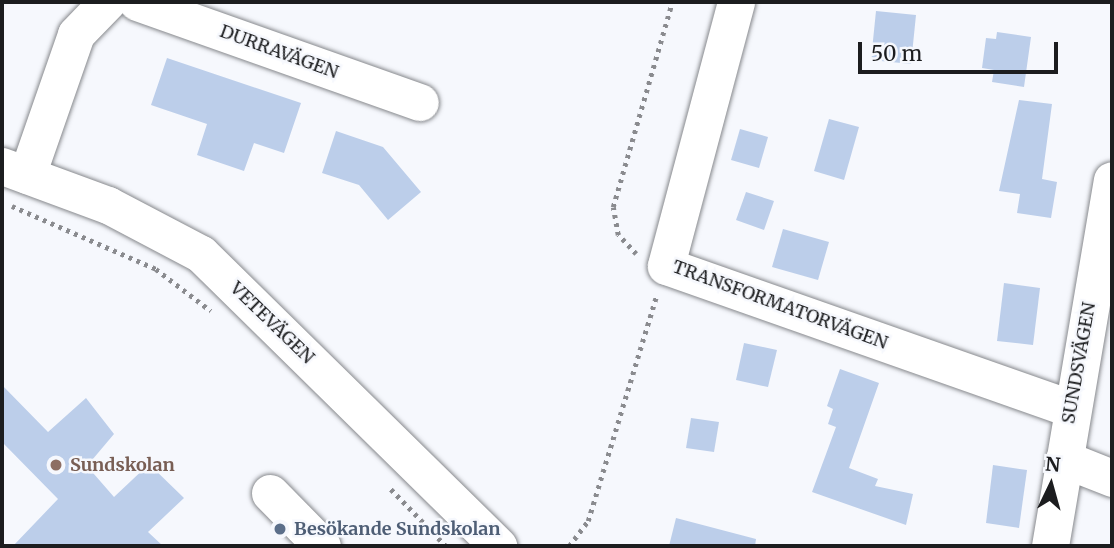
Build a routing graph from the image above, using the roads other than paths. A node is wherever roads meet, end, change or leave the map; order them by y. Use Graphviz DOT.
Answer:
graph roads {
  1 [pos="107,2"];
  2 [pos="137,2"];
  3 [pos="736,2"];
  4 [pos="420,102"];
  5 [pos="14,171"];
  6 [pos="1112,180"];
  7 [pos="1070,408"];
  8 [pos="1064,459"];
  9 [pos="1112,478"];
  10 [pos="270,493"];
  11 [pos="322,546"];
  12 [pos="498,546"];
  13 [pos="1051,546"];
  1 -- 5 [label="street"];
  2 -- 4 [label="street, DURRAVÄGEN"];
  3 -- 7 [label="street, TRANSFORMATORVÄGEN"];
  5 -- 12 [label="street, VETEVÄGEN"];
  6 -- 7 [label="street, SUNDSVÄGEN"];
  7 -- 8 [label="street, SUNDSVÄGEN"];
  8 -- 9 [label="street"];
  8 -- 13 [label="street, SUNDSVÄGEN"];
  10 -- 11 [label="street"];
}
